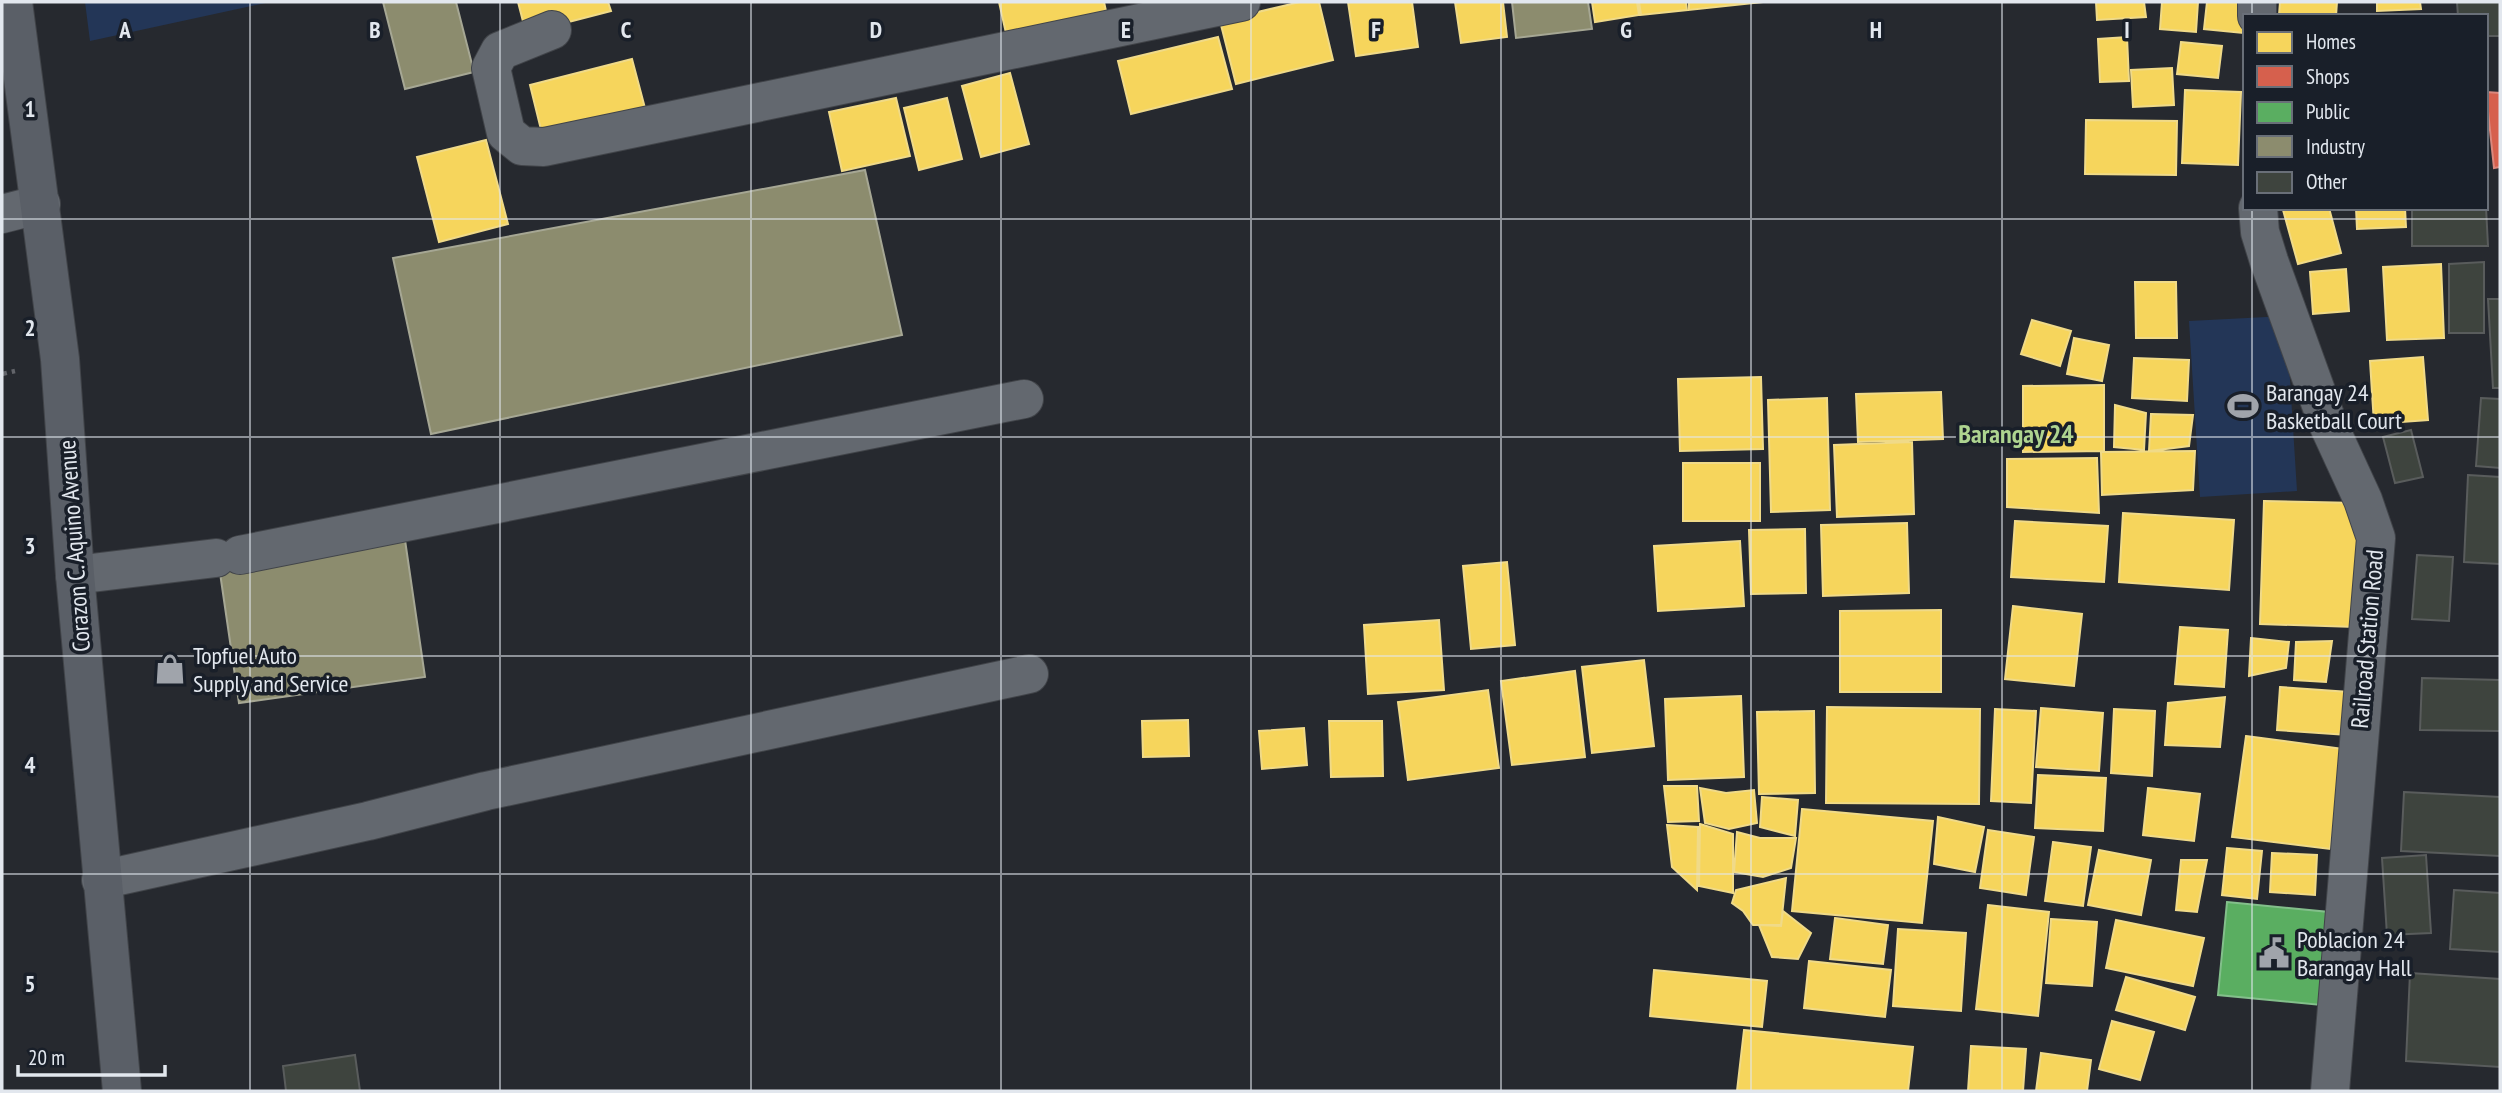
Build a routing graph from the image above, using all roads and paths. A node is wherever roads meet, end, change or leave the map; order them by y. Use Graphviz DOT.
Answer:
graph roads {
  1 [pos="13,2"];
  2 [pos="1241,2"];
  3 [pos="552,30"];
  4 [pos="41,204"];
  5 [pos="2258,210"];
  6 [pos="2,214"];
  7 [pos="1024,399"];
  8 [pos="75,575"];
  9 [pos="1029,674"];
  10 [pos="101,880"];
  11 [pos="122,1091"];
  12 [pos="2330,1091"];
  1 -- 4 [label="main road, Corazon C. Aquino Avenue"];
  2 -- 3 [label="street"];
  4 -- 6 [label="street"];
  4 -- 8 [label="main road, Corazon C. Aquino Avenue"];
  5 -- 12 [label="street, Railroad Station Road"];
  7 -- 8 [label="street"];
  8 -- 10 [label="main road, Corazon C. Aquino Avenue"];
  9 -- 10 [label="street"];
  10 -- 11 [label="main road, Corazon C. Aquino Avenue"];
}
